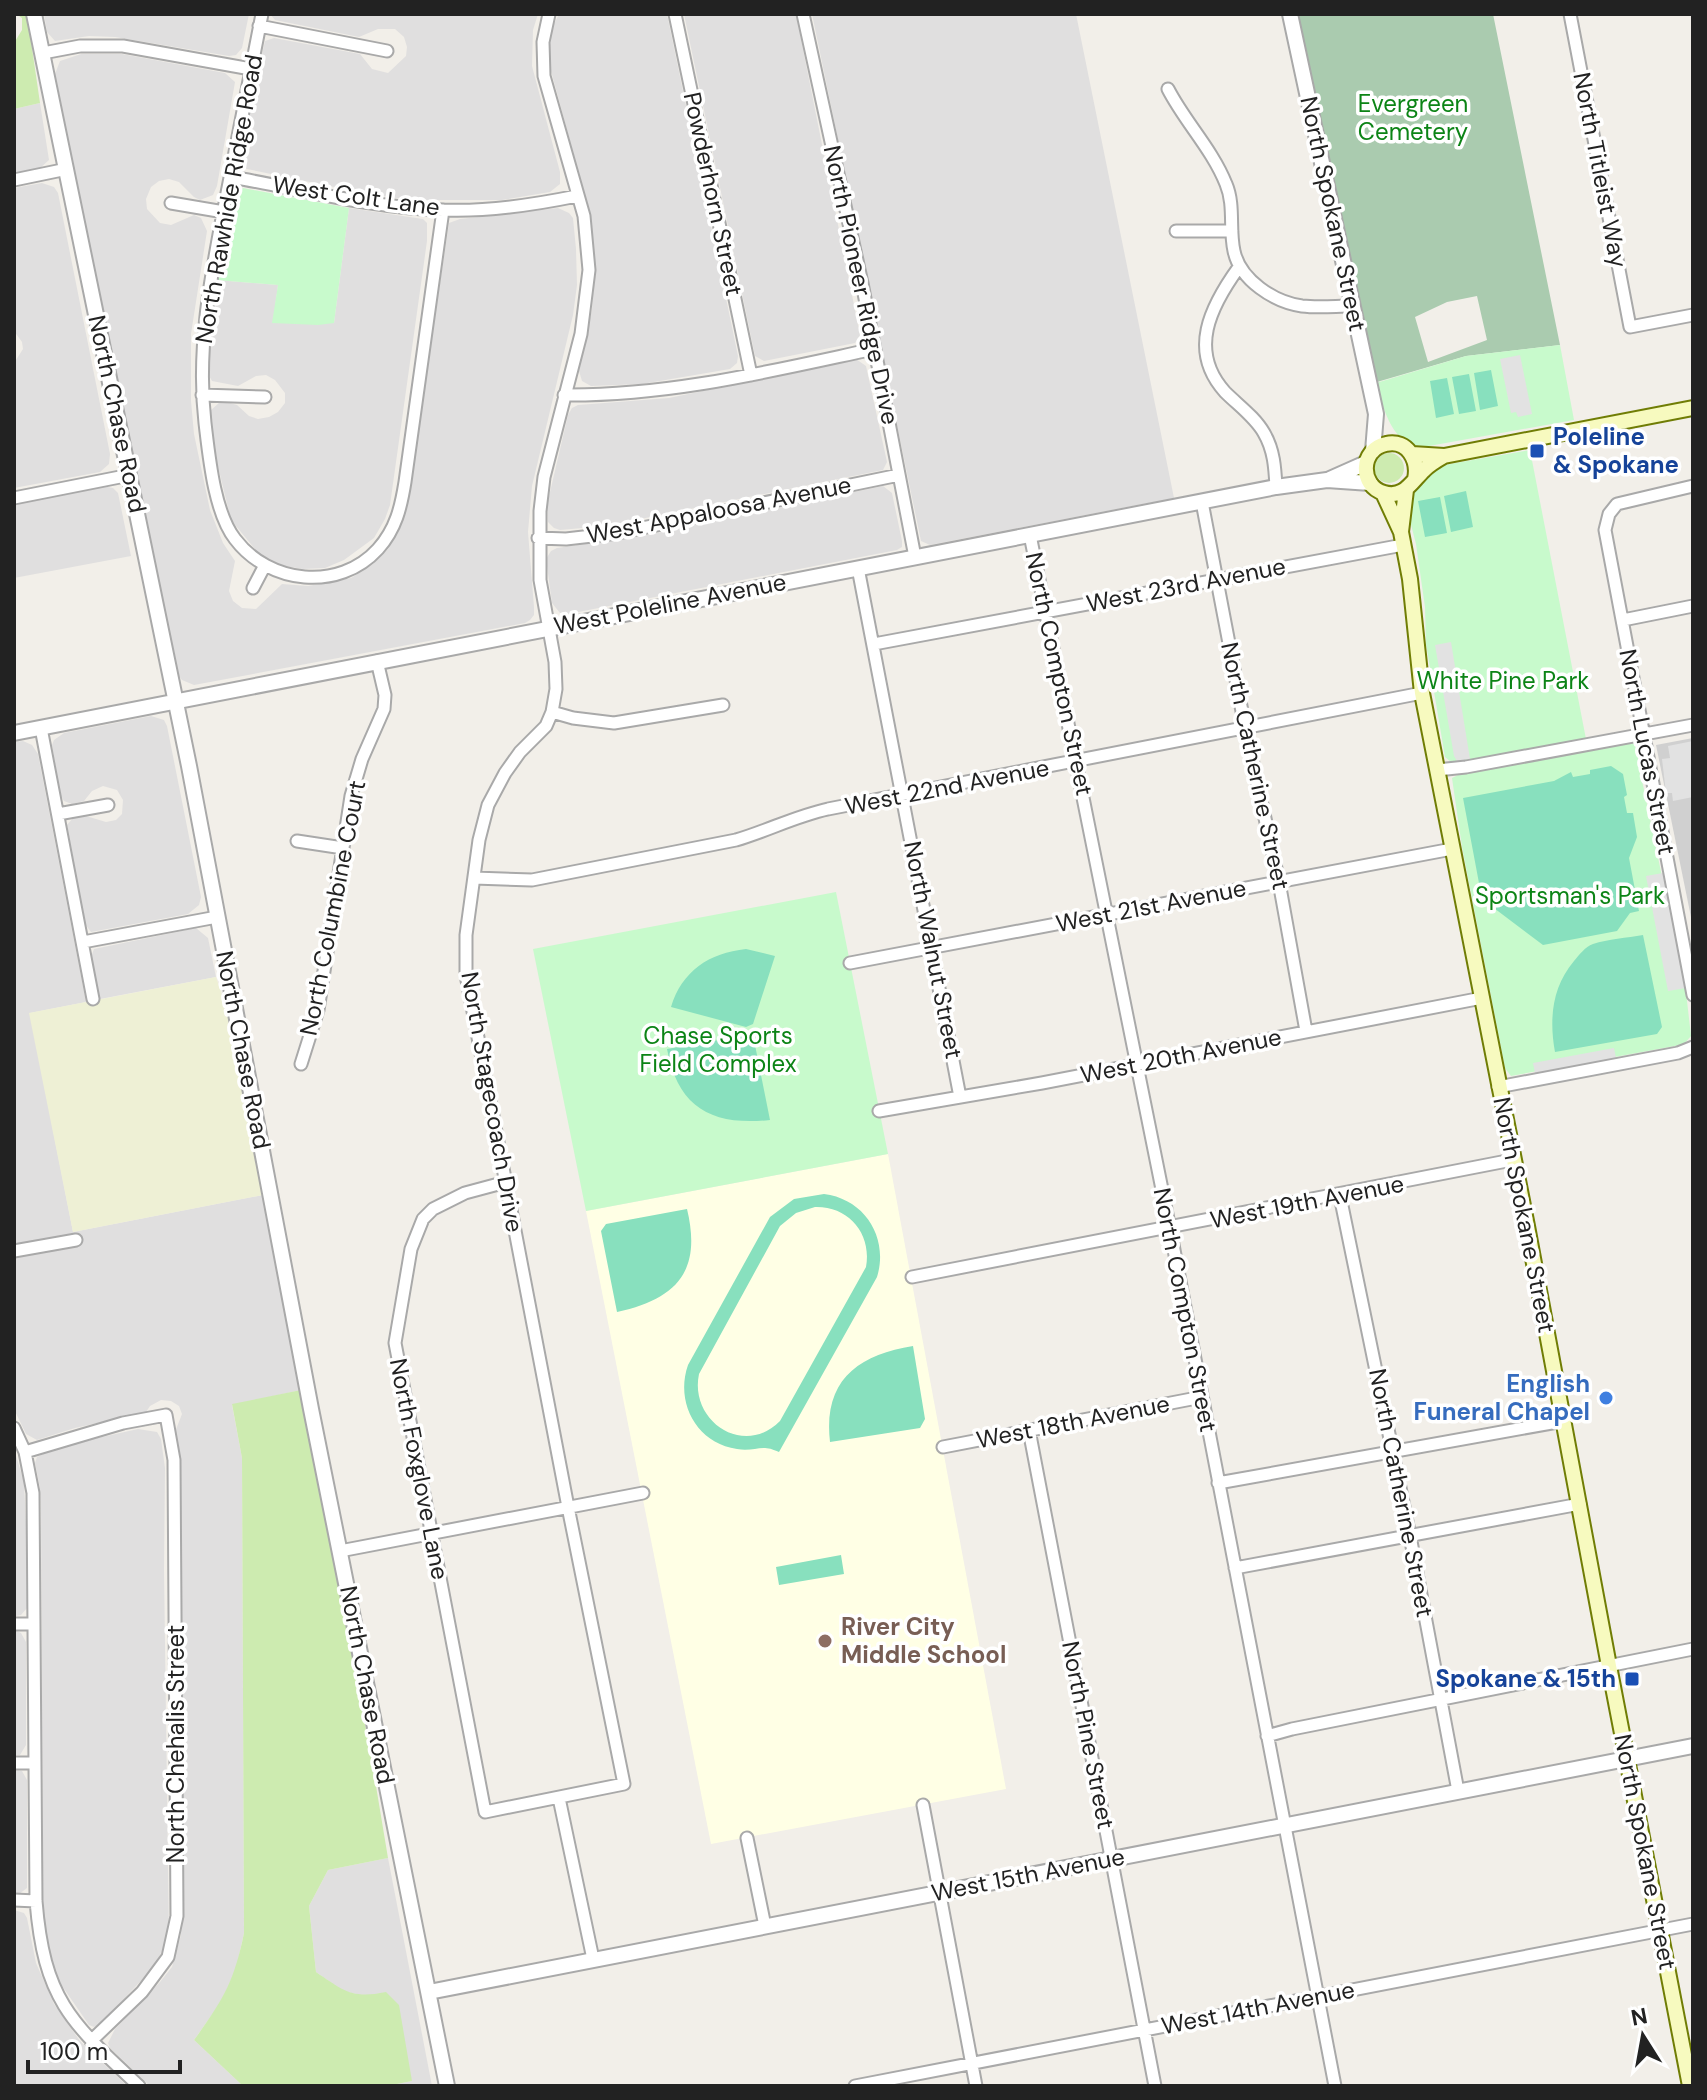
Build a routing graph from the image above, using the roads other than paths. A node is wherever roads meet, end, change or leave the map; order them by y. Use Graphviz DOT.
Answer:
graph roads {
  1 [pos="34,14"];
  2 [pos="549,14"];
  3 [pos="675,14"];
  4 [pos="803,14"];
  5 [pos="1290,14"];
  6 [pos="1570,14"];
  7 [pos="260,20"];
  8 [pos="387,51"];
  9 [pos="43,53"];
  10 [pos="251,69"];
  11 [pos="1168,89"];
  12 [pos="67,169"];
  13 [pos="231,177"];
  14 [pos="14,180"];
  15 [pos="577,196"];
  16 [pos="171,203"];
  17 [pos="443,210"];
  18 [pos="224,212"];
  19 [pos="1176,231"];
  20 [pos="1232,231"];
  21 [pos="1239,267"];
  22 [pos="1352,306"];
  23 [pos="1693,315"];
  24 [pos="874,349"];
  25 [pos="751,375"];
  26 [pos="202,395"];
  27 [pos="564,395"];
  28 [pos="265,397"];
  29 [pos="1693,408"];
  30 [pos="1376,414"];
  31 [pos="1398,444"];
  32 [pos="1412,454"];
  33 [pos="1444,456"];
  34 [pos="1369,457"];
  35 [pos="130,475"];
  36 [pos="899,475"];
  37 [pos="1327,480"];
  38 [pos="1370,483"];
  39 [pos="1410,484"];
  40 [pos="1693,486"];
  41 [pos="1276,487"];
  42 [pos="1383,493"];
  43 [pos="14,498"];
  44 [pos="1202,502"];
  45 [pos="1030,535"];
  46 [pos="538,538"];
  47 [pos="1402,539"];
  48 [pos="915,557"];
  49 [pos="264,567"];
  50 [pos="858,568"];
  51 [pos="1217,579"];
  52 [pos="253,588"];
  53 [pos="1693,606"];
  54 [pos="1045,612"];
  55 [pos="1623,620"];
  56 [pos="548,627"];
  57 [pos="874,644"];
  58 [pos="377,661"];
  59 [pos="1422,693"];
  60 [pos="175,702"];
  61 [pos="723,705"];
  62 [pos="552,712"];
  63 [pos="1693,725"];
  64 [pos="1245,727"];
  65 [pos="41,728"];
  66 [pos="14,733"];
  67 [pos="1643,734"];
  68 [pos="1077,762"];
  69 [pos="1437,770"];
  70 [pos="903,794"];
  71 [pos="108,805"];
  72 [pos="58,814"];
  73 [pos="297,841"];
  74 [pos="343,848"];
  75 [pos="1452,849"];
  76 [pos="474,878"];
  77 [pos="1279,882"];
  78 [pos="1107,914"];
  79 [pos="217,917"];
  80 [pos="83,942"];
  81 [pos="932,948"];
  82 [pos="850,963"];
  83 [pos="1693,995"];
  84 [pos="1482,998"];
  85 [pos="93,999"];
  86 [pos="1306,1031"];
  87 [pos="1693,1047"];
  88 [pos="301,1064"];
  89 [pos="1136,1064"];
  90 [pos="1498,1087"];
  91 [pos="960,1097"];
  92 [pos="879,1111"];
  93 [pos="1512,1160"];
  94 [pos="506,1182"];
  95 [pos="1340,1196"];
  96 [pos="1170,1229"];
  97 [pos="76,1240"];
  98 [pos="14,1251"];
  99 [pos="912,1277"];
  100 [pos="1202,1397"];
  101 [pos="1563,1421"];
  102 [pos="14,1428"];
  103 [pos="1029,1430"];
  104 [pos="943,1447"];
  105 [pos="25,1452"];
  106 [pos="1393,1452"];
  107 [pos="1218,1483"];
  108 [pos="643,1493"];
  109 [pos="1580,1504"];
  110 [pos="568,1507"];
  111 [pos="432,1533"];
  112 [pos="1410,1536"];
  113 [pos="340,1551"];
  114 [pos="1235,1568"];
  115 [pos="14,1624"];
  116 [pos="34,1624"];
  117 [pos="1693,1649"];
  118 [pos="1609,1666"];
  119 [pos="1441,1699"];
  120 [pos="1267,1736"];
  121 [pos="1693,1746"];
  122 [pos="1628,1759"];
  123 [pos="14,1763"];
  124 [pos="35,1763"];
  125 [pos="1458,1791"];
  126 [pos="559,1798"];
  127 [pos="923,1805"];
  128 [pos="1284,1825"];
  129 [pos="747,1838"];
  130 [pos="1112,1858"];
  131 [pos="939,1892"];
  132 [pos="14,1900"];
  133 [pos="36,1901"];
  134 [pos="1693,1924"];
  135 [pos="765,1926"];
  136 [pos="1661,1930"];
  137 [pos="593,1959"];
  138 [pos="429,1992"];
  139 [pos="1318,1997"];
  140 [pos="1144,2030"];
  141 [pos="91,2041"];
  142 [pos="971,2063"];
  143 [pos="139,2086"];
  144 [pos="447,2086"];
  145 [pos="855,2086"];
  146 [pos="976,2086"];
  147 [pos="1155,2086"];
  148 [pos="1335,2086"];
  149 [pos="1690,2086"];
  1 -- 9 [label="street, North Chase Road"];
  2 -- 15 [label="street"];
  3 -- 25 [label="street, Powderhorn Street"];
  4 -- 24 [label="street, North Pioneer Ridge Drive"];
  5 -- 22 [label="street, North Spokane Street"];
  6 -- 23 [label="street, North Titleist Way"];
  7 -- 8 [label="street"];
  7 -- 10 [label="street, North Rawhide Ridge Road"];
  9 -- 10 [label="street"];
  9 -- 12 [label="street, North Chase Road"];
  10 -- 13 [label="street, North Rawhide Ridge Road"];
  11 -- 20 [label="street"];
  12 -- 14 [label="street"];
  12 -- 35 [label="street, North Chase Road"];
  13 -- 17 [label="street, West Colt Lane"];
  13 -- 18 [label="street, North Rawhide Ridge Road"];
  15 -- 17 [label="street, West Colt Lane"];
  15 -- 27 [label="street"];
  16 -- 18 [label="street"];
  17 -- 49 [label="street"];
  18 -- 26 [label="street, North Rawhide Ridge Road"];
  19 -- 20 [label="street"];
  20 -- 21 [label="street"];
  21 -- 22 [label="street"];
  21 -- 41 [label="street"];
  22 -- 30 [label="street, North Spokane Street"];
  24 -- 25 [label="street"];
  24 -- 36 [label="street, North Pioneer Ridge Drive"];
  25 -- 27 [label="street"];
  26 -- 28 [label="street"];
  26 -- 49 [label="street, North Rawhide Ridge Road"];
  27 -- 46 [label="street"];
  29 -- 33 [label="main road"];
  30 -- 31 [label="street, North Spokane Street"];
  30 -- 34 [label="street, North Spokane Street"];
  31 -- 32 [label="main road"];
  31 -- 34 [label="main road"];
  32 -- 33 [label="main road"];
  32 -- 39 [label="main road"];
  33 -- 39 [label="main road"];
  34 -- 37 [label="street, West Poleline Avenue"];
  34 -- 38 [label="main road"];
  35 -- 43 [label="street"];
  35 -- 60 [label="street, North Chase Road"];
  36 -- 46 [label="street, West Appaloosa Avenue"];
  36 -- 48 [label="street, North Pioneer Ridge Drive"];
  37 -- 38 [label="street, West Poleline Avenue"];
  37 -- 41 [label="street, West Poleline Avenue"];
  38 -- 42 [label="main road"];
  39 -- 42 [label="main road"];
  39 -- 47 [label="main road, North Spokane Street"];
  40 -- 55 [label="street, North Lucas Street"];
  41 -- 44 [label="street, West Poleline Avenue"];
  42 -- 47 [label="main road, North Spokane Street"];
  44 -- 45 [label="street, West Poleline Avenue"];
  44 -- 51 [label="street, North Catherine Street"];
  45 -- 48 [label="street, West Poleline Avenue"];
  45 -- 54 [label="street, North Compton Street"];
  46 -- 56 [label="street"];
  47 -- 51 [label="street, West 23rd Avenue"];
  47 -- 59 [label="main road, North Spokane Street"];
  48 -- 50 [label="street, West Poleline Avenue"];
  49 -- 52 [label="street"];
  50 -- 56 [label="street, West Poleline Avenue"];
  50 -- 57 [label="street, North Walnut Street"];
  51 -- 54 [label="street, West 23rd Avenue"];
  51 -- 64 [label="street, North Catherine Street"];
  53 -- 55 [label="street"];
  54 -- 57 [label="street, West 23rd Avenue"];
  54 -- 68 [label="street, North Compton Street"];
  55 -- 67 [label="street, North Lucas Street"];
  56 -- 58 [label="street, West Poleline Avenue"];
  56 -- 62 [label="street"];
  57 -- 70 [label="street, North Walnut Street"];
  58 -- 60 [label="street, West Poleline Avenue"];
  58 -- 74 [label="street, North Columbine Court"];
  59 -- 64 [label="street, West 22nd Avenue"];
  59 -- 69 [label="main road, North Spokane Street"];
  60 -- 65 [label="street, West Poleline Avenue"];
  60 -- 79 [label="street, North Chase Road"];
  61 -- 62 [label="street"];
  62 -- 76 [label="street, North Stagecoach Drive"];
  63 -- 67 [label="street"];
  64 -- 68 [label="street, West 22nd Avenue"];
  64 -- 77 [label="street, North Catherine Street"];
  65 -- 66 [label="street, West Poleline Avenue"];
  65 -- 72 [label="street"];
  67 -- 69 [label="street"];
  67 -- 83 [label="street, North Lucas Street"];
  68 -- 70 [label="street, West 22nd Avenue"];
  68 -- 78 [label="street, North Compton Street"];
  69 -- 75 [label="main road, North Spokane Street"];
  70 -- 76 [label="street, West 22nd Avenue"];
  70 -- 81 [label="street, North Walnut Street"];
  71 -- 72 [label="street"];
  72 -- 80 [label="street"];
  73 -- 74 [label="street"];
  74 -- 88 [label="street, North Columbine Court"];
  75 -- 77 [label="street, West 21st Avenue"];
  75 -- 84 [label="main road, North Spokane Street"];
  76 -- 94 [label="street, North Stagecoach Drive"];
  77 -- 78 [label="street, West 21st Avenue"];
  77 -- 86 [label="street, North Catherine Street"];
  78 -- 81 [label="street, West 21st Avenue"];
  78 -- 89 [label="street, North Compton Street"];
  79 -- 80 [label="street"];
  79 -- 113 [label="street, North Chase Road"];
  80 -- 85 [label="street"];
  81 -- 82 [label="street, West 21st Avenue"];
  81 -- 91 [label="street, North Walnut Street"];
  84 -- 86 [label="street, West 20th Avenue"];
  84 -- 90 [label="main road, North Spokane Street"];
  86 -- 89 [label="street, West 20th Avenue"];
  87 -- 90 [label="street"];
  89 -- 91 [label="street, West 20th Avenue"];
  89 -- 96 [label="street, North Compton Street"];
  90 -- 93 [label="main road, North Spokane Street"];
  91 -- 92 [label="street, West 20th Avenue"];
  93 -- 95 [label="street, West 19th Avenue"];
  93 -- 101 [label="main road, North Spokane Street"];
  94 -- 110 [label="street, North Stagecoach Drive"];
  94 -- 111 [label="street, North Foxglove Lane"];
  95 -- 96 [label="street, West 19th Avenue"];
  95 -- 106 [label="street, North Catherine Street"];
  96 -- 99 [label="street, West 19th Avenue"];
  96 -- 100 [label="street, North Compton Street"];
  97 -- 98 [label="street"];
  100 -- 103 [label="street, West 18th Avenue"];
  100 -- 107 [label="street, North Compton Street"];
  101 -- 106 [label="street"];
  101 -- 109 [label="main road, North Spokane Street"];
  102 -- 105 [label="street"];
  103 -- 104 [label="street, West 18th Avenue"];
  103 -- 130 [label="street, North Pine Street"];
  105 -- 116 [label="street"];
  105 -- 141 [label="street, North Chehalis Street"];
  106 -- 107 [label="street"];
  106 -- 112 [label="street, North Catherine Street"];
  107 -- 114 [label="street, North Compton Street"];
  108 -- 110 [label="street"];
  109 -- 112 [label="street"];
  109 -- 118 [label="main road, North Spokane Street"];
  110 -- 111 [label="street"];
  110 -- 126 [label="street, North Stagecoach Drive"];
  111 -- 113 [label="street"];
  111 -- 126 [label="street, North Foxglove Lane"];
  112 -- 114 [label="street"];
  112 -- 119 [label="street, North Catherine Street"];
  113 -- 138 [label="street, North Chase Road"];
  114 -- 120 [label="street, North Compton Street"];
  115 -- 116 [label="street"];
  116 -- 124 [label="street"];
  117 -- 118 [label="street"];
  118 -- 119 [label="street"];
  118 -- 122 [label="main road, North Spokane Street"];
  119 -- 120 [label="street"];
  119 -- 125 [label="street, North Catherine Street"];
  120 -- 128 [label="street, North Compton Street"];
  121 -- 122 [label="street, West 15th Avenue"];
  122 -- 125 [label="street, West 15th Avenue"];
  122 -- 136 [label="main road, North Spokane Street"];
  123 -- 124 [label="street"];
  124 -- 133 [label="street"];
  125 -- 128 [label="street, West 15th Avenue"];
  126 -- 137 [label="street"];
  127 -- 131 [label="street"];
  128 -- 130 [label="street, West 15th Avenue"];
  128 -- 139 [label="street, North Compton Street"];
  129 -- 135 [label="street"];
  130 -- 131 [label="street, West 15th Avenue"];
  130 -- 140 [label="street, North Pine Street"];
  131 -- 135 [label="street, West 15th Avenue"];
  131 -- 142 [label="street"];
  132 -- 133 [label="street"];
  133 -- 141 [label="street"];
  134 -- 136 [label="street, West 14th Avenue"];
  135 -- 137 [label="street, West 15th Avenue"];
  136 -- 139 [label="street, West 14th Avenue"];
  136 -- 149 [label="main road, North Spokane Street"];
  137 -- 138 [label="street, West 15th Avenue"];
  138 -- 144 [label="street, North Chase Road"];
  139 -- 140 [label="street, West 14th Avenue"];
  139 -- 148 [label="street, North Compton Street"];
  140 -- 142 [label="street, West 14th Avenue"];
  140 -- 147 [label="street, North Pine Street"];
  141 -- 143 [label="street"];
  142 -- 145 [label="street, West 14th Avenue"];
  142 -- 146 [label="street"];
}
